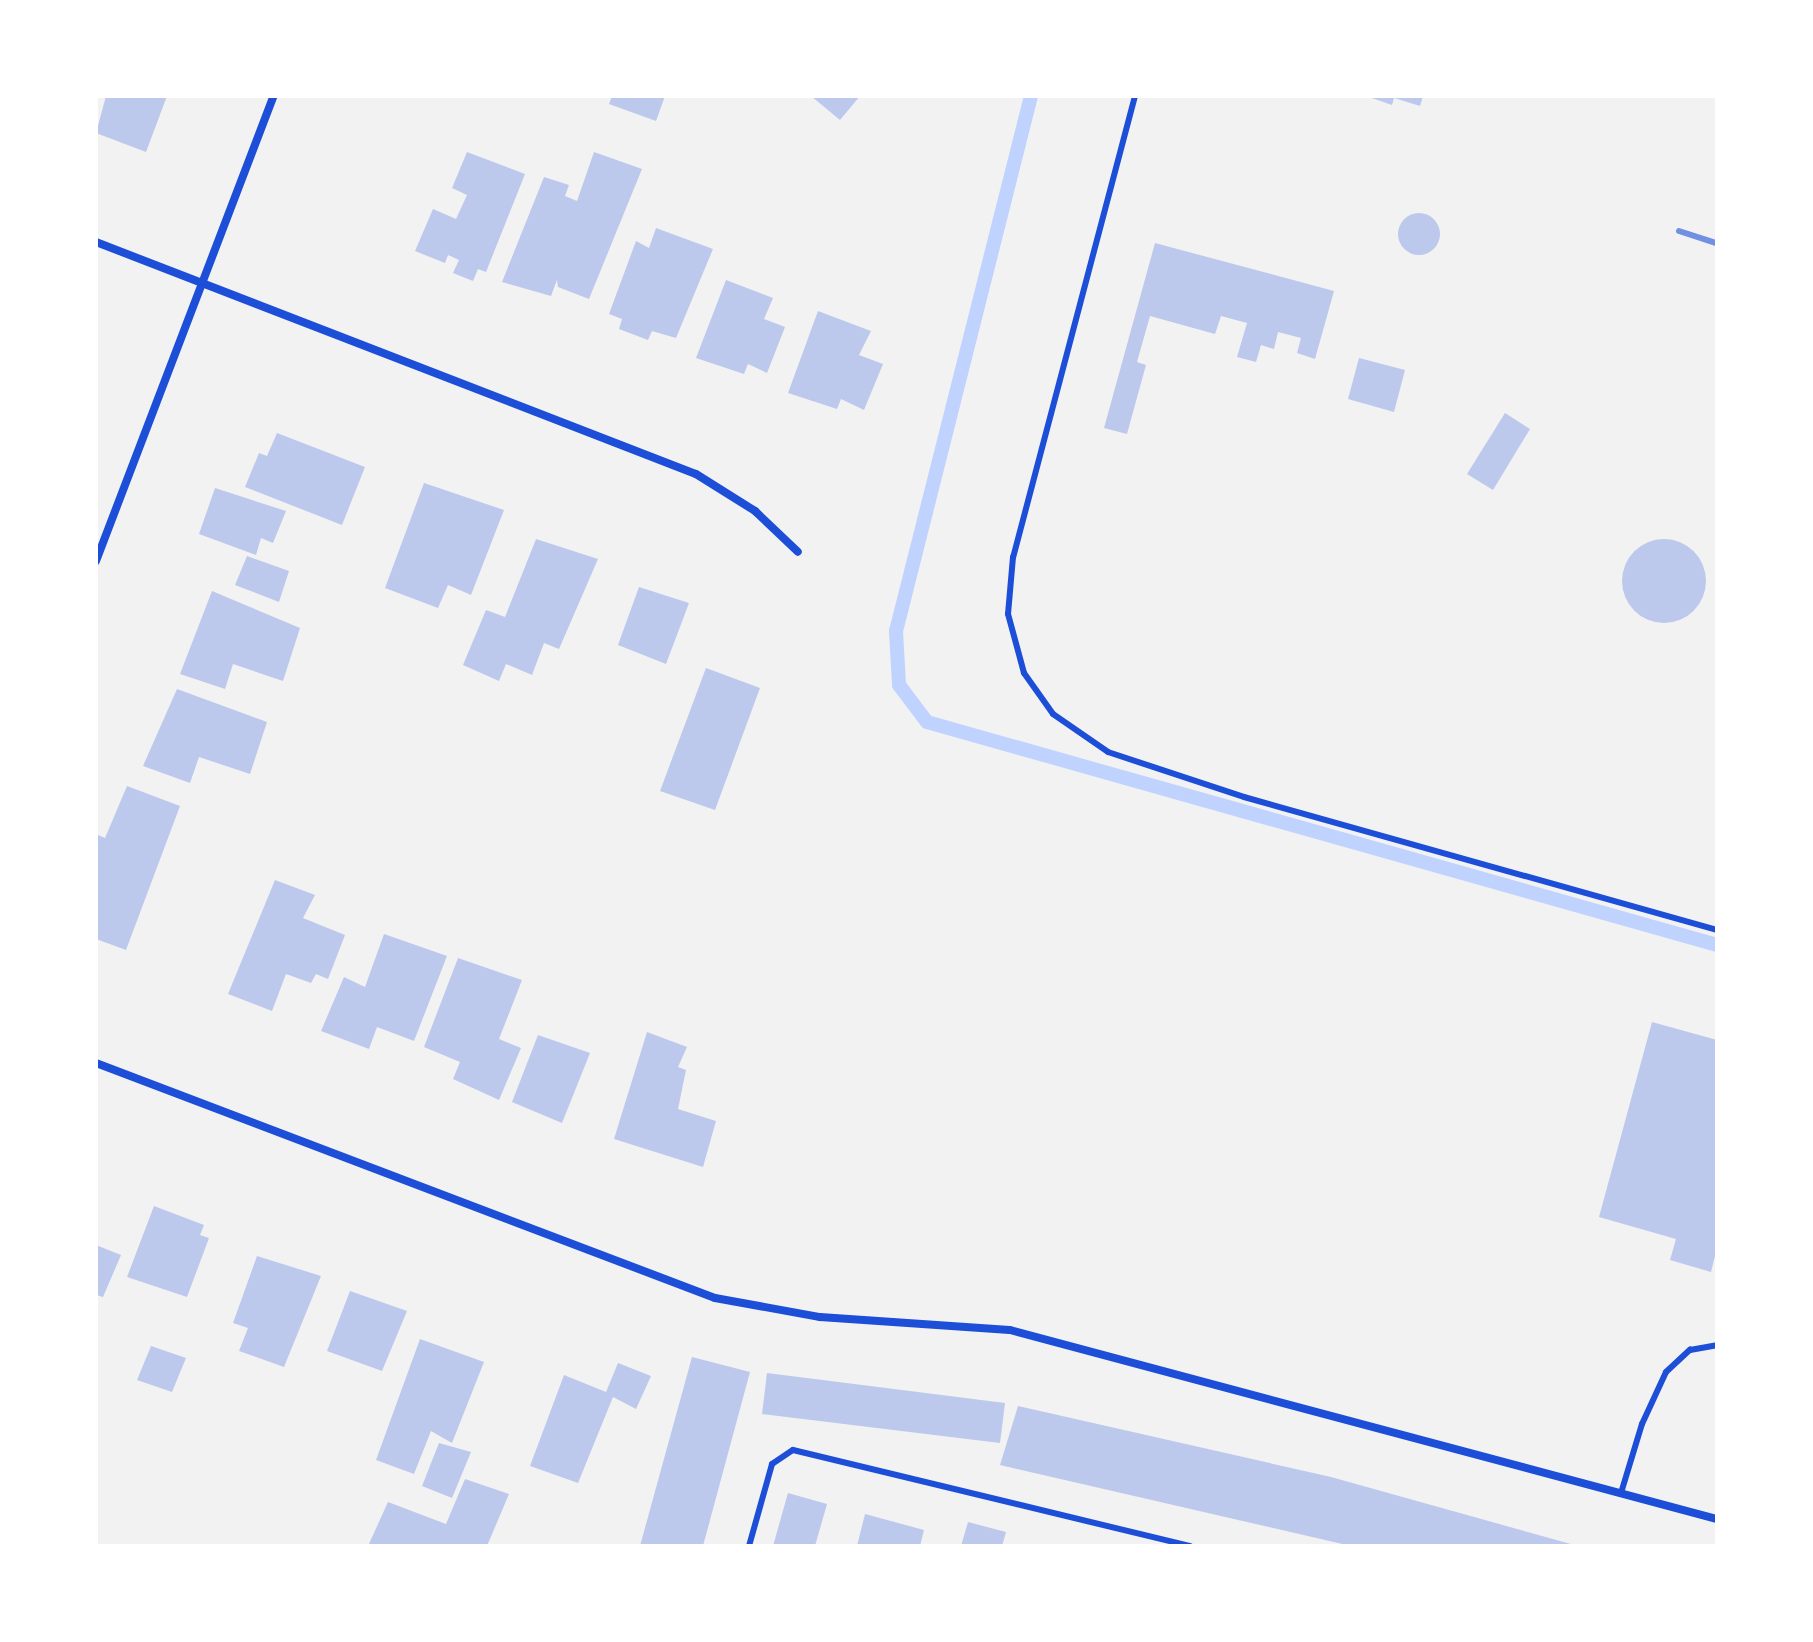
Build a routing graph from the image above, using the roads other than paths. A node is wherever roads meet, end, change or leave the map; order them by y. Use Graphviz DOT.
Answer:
graph roads {
  1 [pos="274,96"];
  2 [pos="1135,96"];
  3 [pos="96,242"];
  4 [pos="204,283"];
  5 [pos="798,552"];
  6 [pos="96,561"];
  7 [pos="1717,930"];
  8 [pos="96,1063"];
  9 [pos="1717,1345"];
  10 [pos="1621,1493"];
  11 [pos="1717,1519"];
  12 [pos="749,1546"];
  13 [pos="1191,1546"];
  1 -- 4 [label="street"];
  2 -- 7 [label="lane"];
  3 -- 4 [label="street"];
  4 -- 5 [label="street"];
  4 -- 6 [label="street"];
  8 -- 10 [label="street"];
  9 -- 10 [label="lane"];
  10 -- 11 [label="street"];
  12 -- 13 [label="lane"];
}
